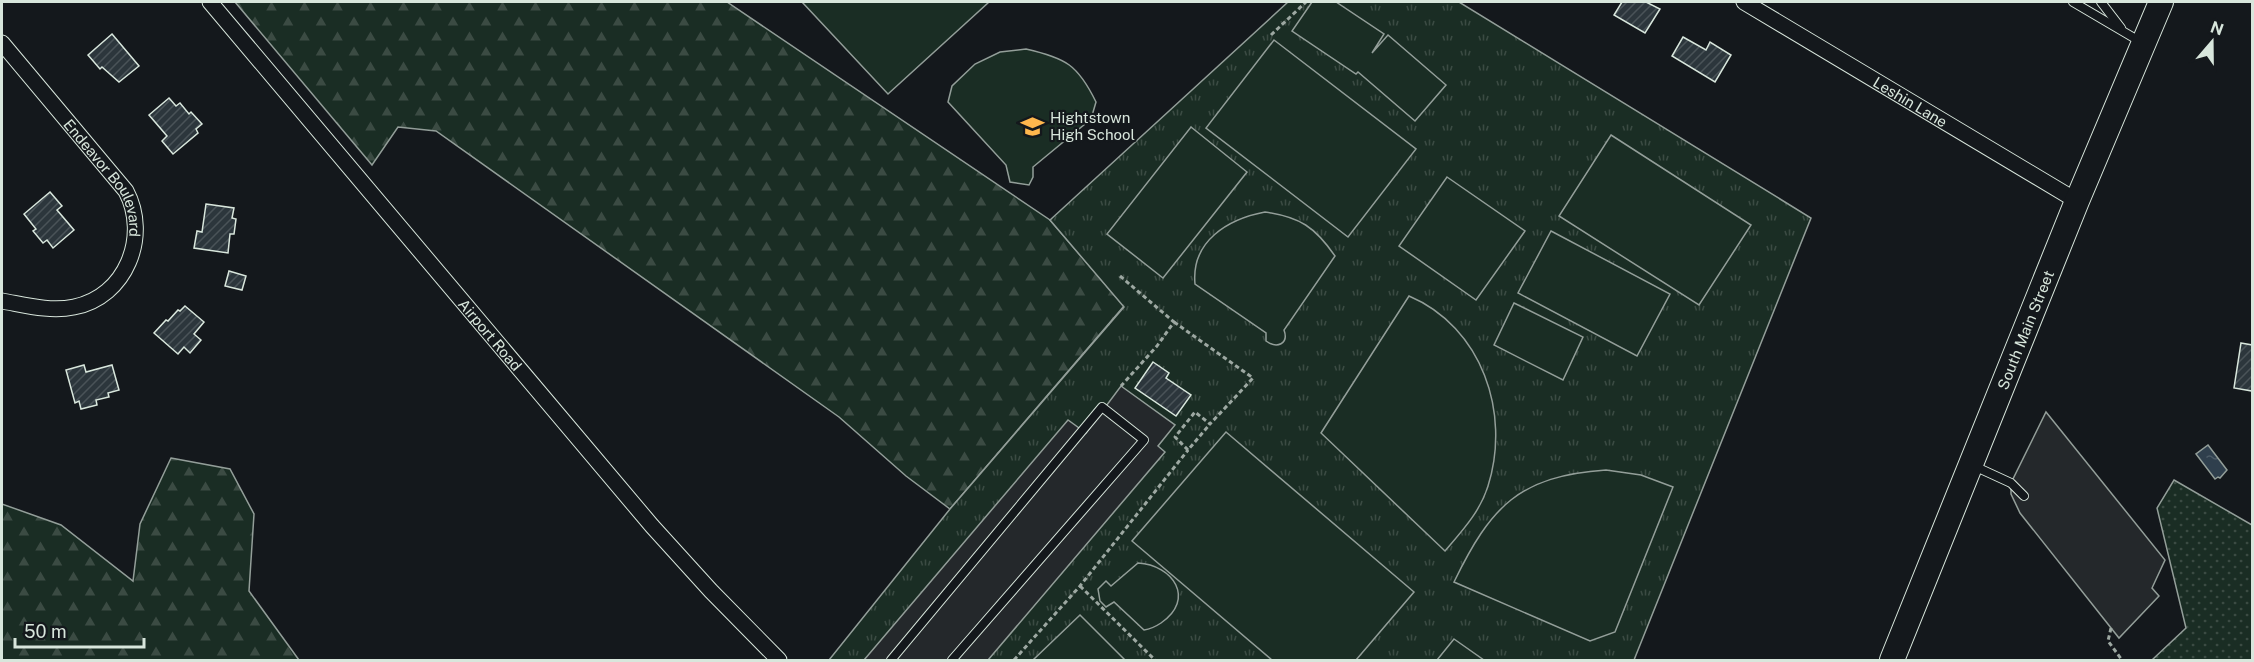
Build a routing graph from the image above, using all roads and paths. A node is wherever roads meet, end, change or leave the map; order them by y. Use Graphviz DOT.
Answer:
graph roads {
  1 [pos="210,2"];
  2 [pos="1306,2"];
  3 [pos="1744,2"];
  4 [pos="2073,2"];
  5 [pos="2101,2"];
  6 [pos="2161,2"];
  7 [pos="1271,35"];
  8 [pos="2133,37"];
  9 [pos="2,42"];
  10 [pos="2077,201"];
  11 [pos="1120,276"];
  12 [pos="2,301"];
  13 [pos="1174,322"];
  14 [pos="1121,386"];
  15 [pos="1210,424"];
  16 [pos="1188,450"];
  17 [pos="1970,465"];
  18 [pos="2024,496"];
  19 [pos="1080,586"];
  20 [pos="2111,628"];
  21 [pos="779,660"];
  22 [pos="891,660"];
  23 [pos="952,660"];
  24 [pos="1014,660"];
  25 [pos="1155,660"];
  26 [pos="1892,660"];
  27 [pos="2122,660"];
  1 -- 21 [label="street, Airport Road"];
  2 -- 7 [label="path"];
  3 -- 10 [label="street, Leshin Lane"];
  4 -- 8 [label="lane"];
  5 -- 8 [label="lane"];
  6 -- 8 [label="main road, South Main Street"];
  8 -- 10 [label="main road, South Main Street"];
  9 -- 12 [label="street, Endeavor Boulevard"];
  10 -- 17 [label="main road, South Main Street"];
  11 -- 13 [label="path"];
  13 -- 14 [label="path"];
  13 -- 15 [label="path"];
  15 -- 16 [label="path"];
  15 -- 16 [label="path"];
  16 -- 19 [label="path"];
  17 -- 18 [label="lane"];
  17 -- 26 [label="main road, South Main Street"];
  19 -- 24 [label="path"];
  19 -- 25 [label="path"];
  20 -- 27 [label="path"];
  22 -- 23 [label="lane"];
}
